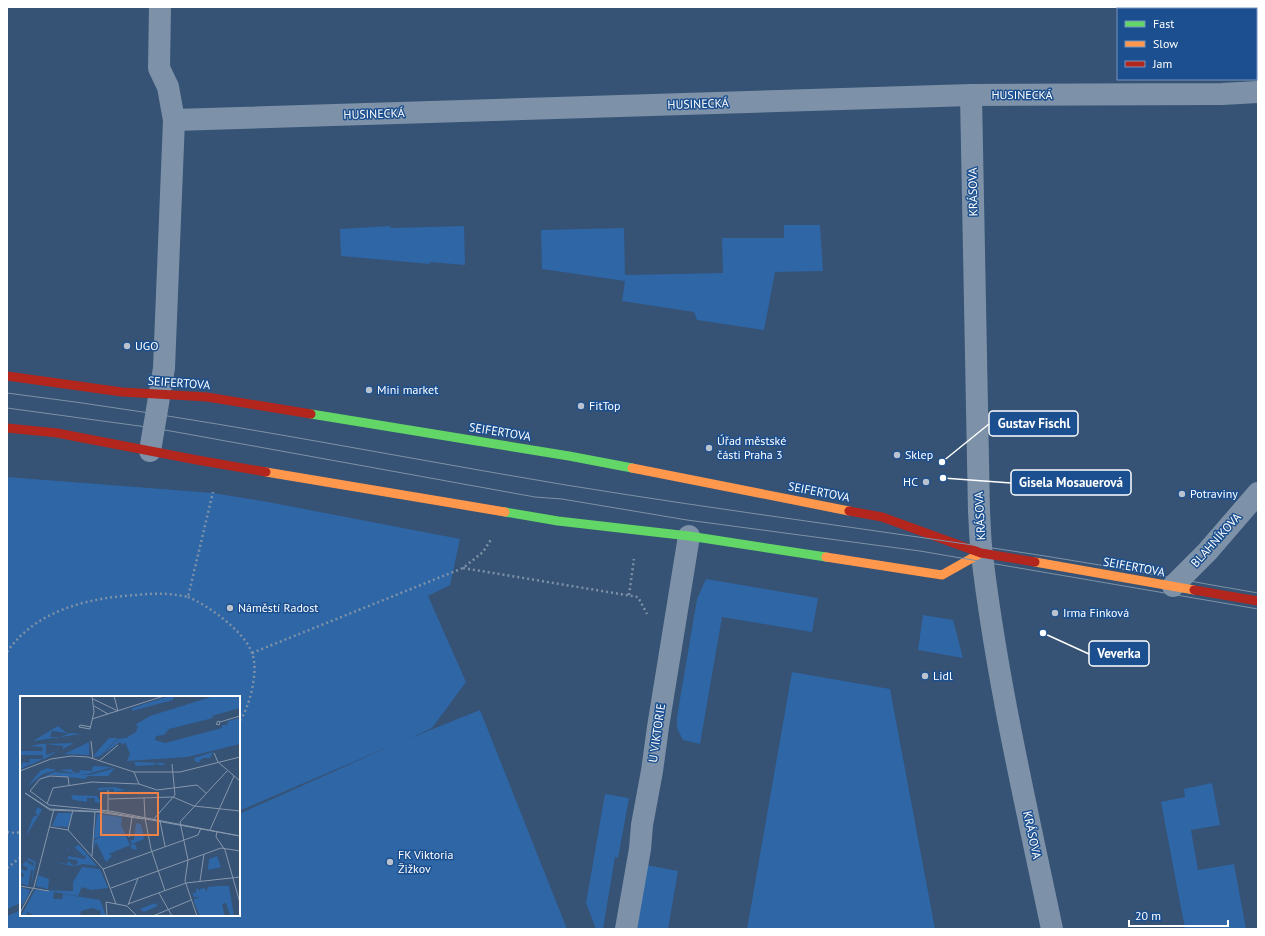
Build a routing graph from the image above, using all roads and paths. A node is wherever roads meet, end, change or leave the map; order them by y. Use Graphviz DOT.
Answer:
graph roads {
  1 [pos="160,7"];
  2 [pos="1258,92"];
  3 [pos="970,96"];
  4 [pos="174,120"];
  5 [pos="7,376"];
  6 [pos="159,394"];
  7 [pos="7,428"];
  8 [pos="150,451"];
  9 [pos="214,488"];
  10 [pos="1258,493"];
  11 [pos="689,536"];
  12 [pos="493,537"];
  13 [pos="982,553"];
  14 [pos="634,556"];
  15 [pos="463,568"];
  16 [pos="1173,586"];
  17 [pos="629,595"];
  18 [pos="188,597"];
  19 [pos="1258,601"];
  20 [pos="649,617"];
  21 [pos="7,652"];
  22 [pos="252,653"];
  23 [pos="240,720"];
  24 [pos="7,832"];
  25 [pos="20,832"];
  26 [pos="20,858"];
  27 [pos="7,868"];
  28 [pos="626,929"];
  29 [pos="1052,929"];
  1 -- 4 [label="street"];
  2 -- 3 [label="street, HUSINECKÁ"];
  3 -- 4 [label="street, HUSINECKÁ"];
  3 -- 13 [label="street, KRÁSOVA"];
  4 -- 6 [label="street"];
  5 -- 6 [label="street, SEIFERTOVA"];
  6 -- 8 [label="street"];
  6 -- 13 [label="street, SEIFERTOVA"];
  7 -- 8 [label="street"];
  8 -- 11 [label="street"];
  9 -- 18 [label="path"];
  10 -- 16 [label="street, BLAHNÍKOVA"];
  11 -- 13 [label="street"];
  11 -- 28 [label="street, U VIKTORIE"];
  12 -- 15 [label="path"];
  13 -- 16 [label="street, SEIFERTOVA"];
  13 -- 29 [label="street, KRÁSOVA"];
  14 -- 17 [label="path"];
  15 -- 17 [label="path"];
  15 -- 22 [label="path"];
  16 -- 19 [label="street, SEIFERTOVA"];
  17 -- 20 [label="path"];
  18 -- 21 [label="path"];
  18 -- 22 [label="path"];
  22 -- 23 [label="path"];
  24 -- 25 [label="path"];
  26 -- 27 [label="path"];
}
